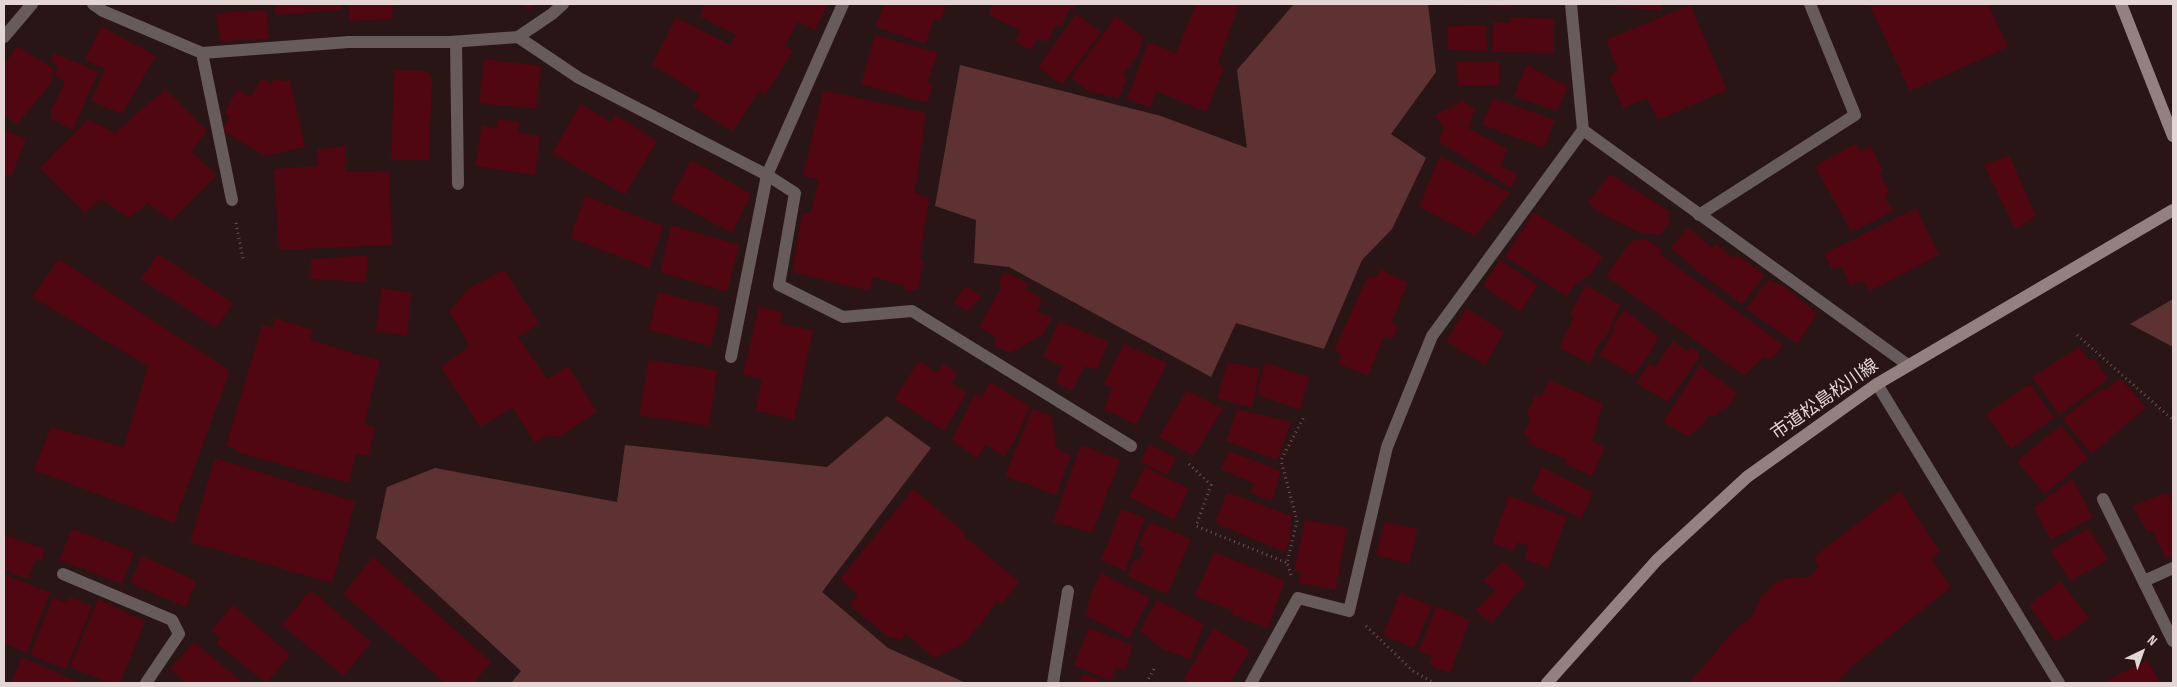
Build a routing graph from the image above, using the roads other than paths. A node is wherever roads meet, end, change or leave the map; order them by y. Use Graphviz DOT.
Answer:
graph roads {
  1 [pos="32,4"];
  2 [pos="93,4"];
  3 [pos="564,4"];
  4 [pos="843,4"];
  5 [pos="1571,4"];
  6 [pos="1810,4"];
  7 [pos="2122,4"];
  8 [pos="4,37"];
  9 [pos="518,37"];
  10 [pos="456,42"];
  11 [pos="202,52"];
  12 [pos="1583,130"];
  13 [pos="2173,136"];
  14 [pos="767,176"];
  15 [pos="458,184"];
  16 [pos="232,200"];
  17 [pos="2173,210"];
  18 [pos="1699,215"];
  19 [pos="731,357"];
  20 [pos="1908,365"];
  21 [pos="1877,384"];
  22 [pos="1131,446"];
  23 [pos="2103,499"];
  24 [pos="2173,568"];
  25 [pos="64,574"];
  26 [pos="2144,581"];
  27 [pos="1068,591"];
  28 [pos="2173,641"];
  29 [pos="146,683"];
  30 [pos="1053,683"];
  31 [pos="1251,683"];
  32 [pos="1547,683"];
  33 [pos="2059,683"];
  1 -- 8 [label="street"];
  2 -- 11 [label="street"];
  3 -- 9 [label="street"];
  4 -- 14 [label="street"];
  5 -- 12 [label="street"];
  6 -- 18 [label="street"];
  7 -- 13 [label="street"];
  9 -- 10 [label="street"];
  9 -- 14 [label="street"];
  10 -- 11 [label="street"];
  10 -- 15 [label="street"];
  11 -- 16 [label="street"];
  12 -- 18 [label="street"];
  12 -- 31 [label="street"];
  14 -- 19 [label="street"];
  14 -- 22 [label="street"];
  17 -- 20 [label="street, 市道松島松川線"];
  18 -- 20 [label="street"];
  20 -- 21 [label="street, 市道松島松川線"];
  21 -- 32 [label="street, 市道松島松川線"];
  21 -- 33 [label="street"];
  23 -- 26 [label="street"];
  24 -- 26 [label="street"];
  25 -- 29 [label="street"];
  26 -- 28 [label="street"];
  27 -- 30 [label="street"];
}
